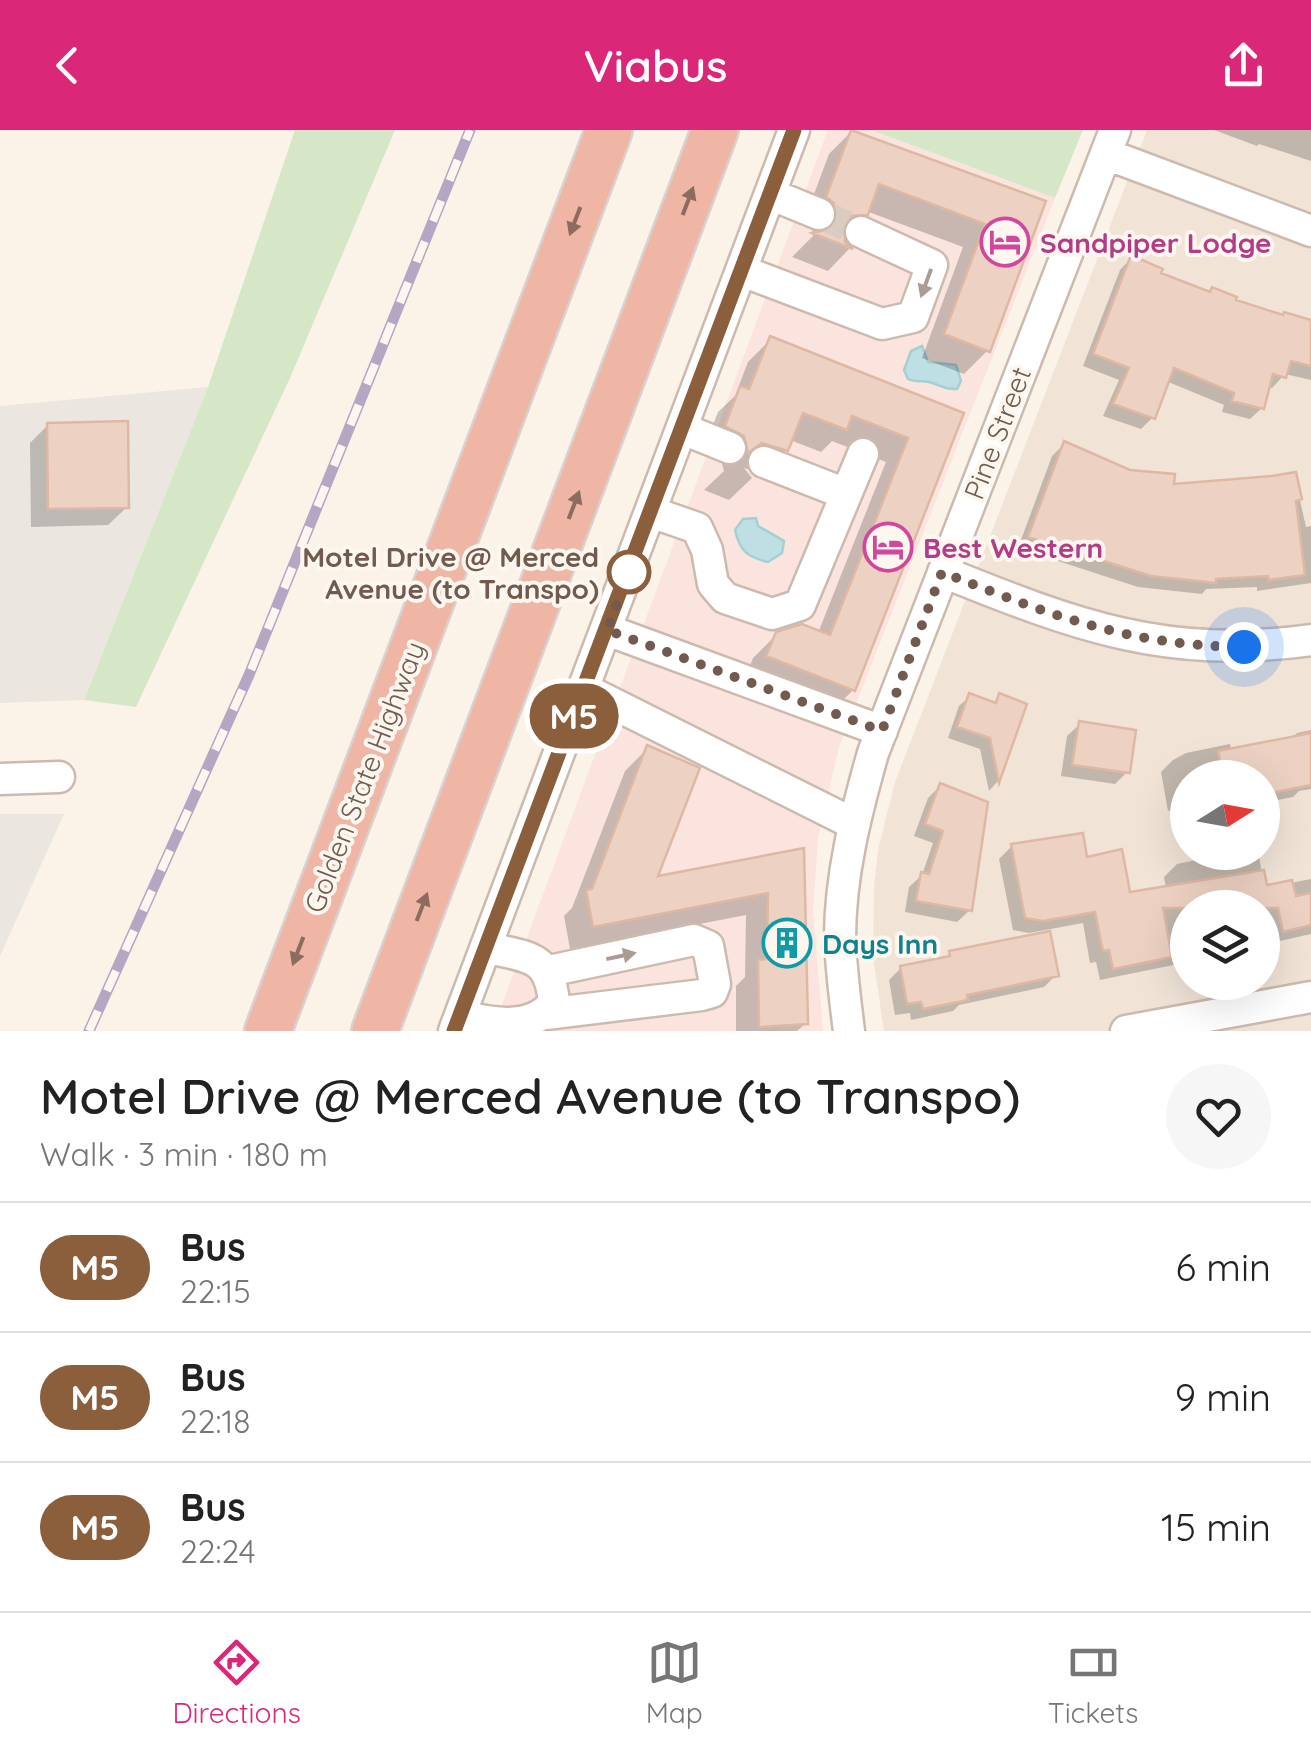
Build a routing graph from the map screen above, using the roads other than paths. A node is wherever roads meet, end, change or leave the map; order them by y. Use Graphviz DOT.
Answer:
graph roads {
  1 [pos="609,130"];
  2 [pos="715,130"];
  3 [pos="794,130"];
  4 [pos="1111,142"];
  5 [pos="770,194"];
  6 [pos="819,214"];
  7 [pos="1311,231"];
  8 [pos="861,232"];
  9 [pos="742,271"];
  10 [pos="683,430"];
  11 [pos="730,448"];
  12 [pos="863,454"];
  13 [pos="764,462"];
  14 [pos="846,494"];
  15 [pos="651,512"];
  16 [pos="942,572"];
  17 [pos="607,630"];
  18 [pos="1311,640"];
  19 [pos="584,688"];
  20 [pos="882,731"];
  21 [pos="59,777"];
  22 [pos="0,779"];
  23 [pos="854,824"];
  24 [pos="486,946"];
  25 [pos="548,972"];
  26 [pos="1311,997"];
  27 [pos="546,1014"];
  28 [pos="457,1023"];
  29 [pos="268,1031"];
  30 [pos="375,1031"];
  31 [pos="849,1031"];
  32 [pos="1126,1031"];
  1 -- 29 [label="highway, Golden State Highway, one-way"];
  30 -- 2 [label="highway, one-way"];
  3 -- 5 [label="street"];
  4 -- 7 [label="street"];
  4 -- 16 [label="street, Pine Street"];
  5 -- 6 [label="street"];
  5 -- 9 [label="street"];
  8 -- 9 [label="street, one-way"];
  9 -- 10 [label="street"];
  10 -- 11 [label="street"];
  10 -- 15 [label="street"];
  12 -- 14 [label="street"];
  13 -- 14 [label="street"];
  14 -- 15 [label="street"];
  15 -- 17 [label="street"];
  16 -- 18 [label="street"];
  16 -- 20 [label="street, Pine Street"];
  17 -- 19 [label="street"];
  17 -- 20 [label="street"];
  19 -- 23 [label="street"];
  19 -- 24 [label="street"];
  20 -- 23 [label="street, Pine Street"];
  21 -- 22 [label="street"];
  23 -- 31 [label="street, Pine Street"];
  24 -- 25 [label="street"];
  24 -- 28 [label="street"];
  25 -- 27 [label="street"];
  25 -- 27 [label="street, one-way"];
  26 -- 32 [label="street"];
  27 -- 28 [label="street"];
}
